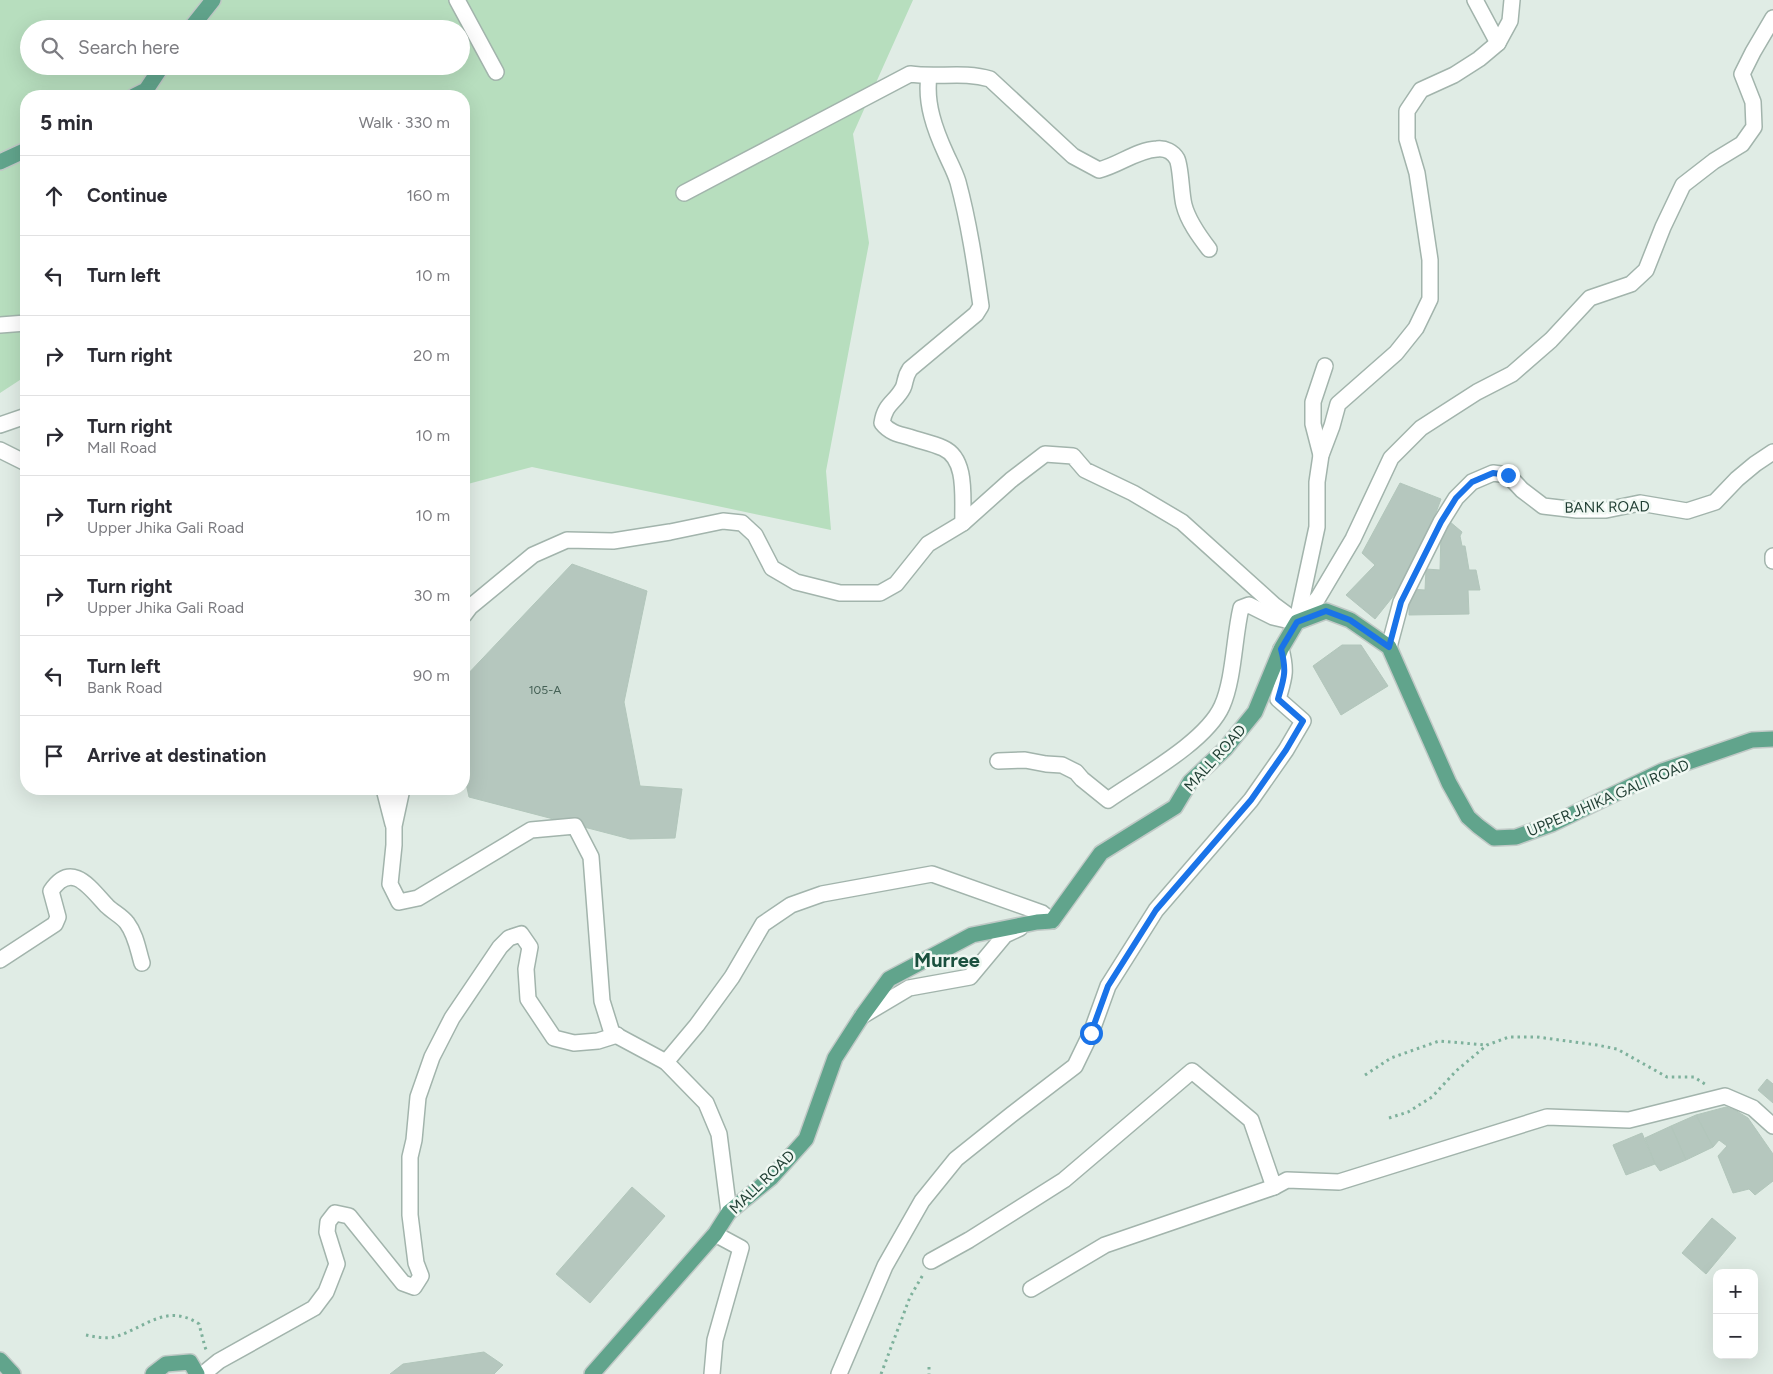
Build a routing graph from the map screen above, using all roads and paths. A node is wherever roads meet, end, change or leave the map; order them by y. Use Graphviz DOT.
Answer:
graph roads {
  1 [pos="213,0"];
  2 [pos="457,0"];
  3 [pos="1475,0"];
  4 [pos="1512,0"];
  5 [pos="1773,18"];
  6 [pos="197,20"];
  7 [pos="468,20"];
  8 [pos="470,24"];
  9 [pos="1498,43"];
  10 [pos="496,72"];
  11 [pos="156,75"];
  12 [pos="929,76"];
  13 [pos="146,90"];
  14 [pos="20,153"];
  15 [pos="0,162"];
  16 [pos="684,194"];
  17 [pos="1209,249"];
  18 [pos="20,323"];
  19 [pos="0,325"];
  20 [pos="1324,366"];
  21 [pos="20,418"];
  22 [pos="0,425"];
  23 [pos="0,450"];
  24 [pos="1773,452"];
  25 [pos="1321,455"];
  26 [pos="20,459"];
  27 [pos="963,523"];
  28 [pos="1773,556"];
  29 [pos="1773,561"];
  30 [pos="470,607"];
  31 [pos="1297,622"];
  32 [pos="1389,647"];
  33 [pos="1281,649"];
  34 [pos="1773,739"];
  35 [pos="998,762"];
  36 [pos="386,795"];
  37 [pos="401,795"];
  38 [pos="394,826"];
  39 [pos="1052,921"];
  40 [pos="1037,922"];
  41 [pos="0,960"];
  42 [pos="142,963"];
  43 [pos="862,1016"];
  44 [pos="617,1036"];
  45 [pos="1487,1045"];
  46 [pos="666,1062"];
  47 [pos="1365,1074"];
  48 [pos="1725,1096"];
  49 [pos="1389,1118"];
  50 [pos="1773,1126"];
  51 [pos="1274,1187"];
  52 [pos="729,1212"];
  53 [pos="715,1234"];
  54 [pos="931,1261"];
  55 [pos="1031,1289"];
  56 [pos="86,1335"];
  57 [pos="0,1360"];
  58 [pos="929,1367"];
  59 [pos="209,1370"];
  60 [pos="13,1374"];
  61 [pos="152,1374"];
  62 [pos="197,1374"];
  63 [pos="592,1374"];
  64 [pos="712,1374"];
  65 [pos="839,1374"];
  66 [pos="881,1374"];
  67 [pos="929,1374"];
  1 -- 6 [label="main road"];
  2 -- 7 [label="street"];
  3 -- 9 [label="street"];
  4 -- 9 [label="street"];
  5 -- 31 [label="street"];
  8 -- 10 [label="street"];
  9 -- 25 [label="street"];
  11 -- 13 [label="main road"];
  12 -- 16 [label="street"];
  12 -- 17 [label="street"];
  12 -- 27 [label="street"];
  14 -- 15 [label="main road"];
  18 -- 19 [label="street"];
  20 -- 25 [label="street"];
  21 -- 22 [label="street"];
  23 -- 26 [label="street"];
  24 -- 32 [label="street, BANK ROAD"];
  25 -- 31 [label="street"];
  27 -- 30 [label="street"];
  27 -- 31 [label="street"];
  28 -- 29 [label="street"];
  31 -- 32 [label="main road"];
  31 -- 33 [label="main road, MALL ROAD"];
  31 -- 35 [label="street"];
  32 -- 34 [label="main road, UPPER JHIKA GALI ROAD"];
  33 -- 39 [label="main road, MALL ROAD"];
  33 -- 65 [label="street"];
  36 -- 38 [label="street"];
  37 -- 38 [label="street"];
  38 -- 44 [label="street"];
  39 -- 40 [label="main road, MALL ROAD"];
  39 -- 46 [label="street"];
  40 -- 43 [label="main road, MALL ROAD"];
  40 -- 43 [label="street, MALL ROAD"];
  41 -- 42 [label="street"];
  43 -- 52 [label="main road, MALL ROAD"];
  44 -- 46 [label="street"];
  44 -- 59 [label="street"];
  45 -- 47 [label="path"];
  45 -- 48 [label="path"];
  45 -- 49 [label="path"];
  46 -- 52 [label="street"];
  48 -- 50 [label="street"];
  48 -- 51 [label="street"];
  51 -- 54 [label="street"];
  51 -- 55 [label="street"];
  52 -- 53 [label="main road, MALL ROAD"];
  53 -- 63 [label="main road, MALL ROAD"];
  53 -- 64 [label="street"];
  54 -- 66 [label="path"];
  56 -- 59 [label="path"];
  57 -- 60 [label="main road"];
  58 -- 67 [label="path"];
  61 -- 62 [label="main road"];
}
